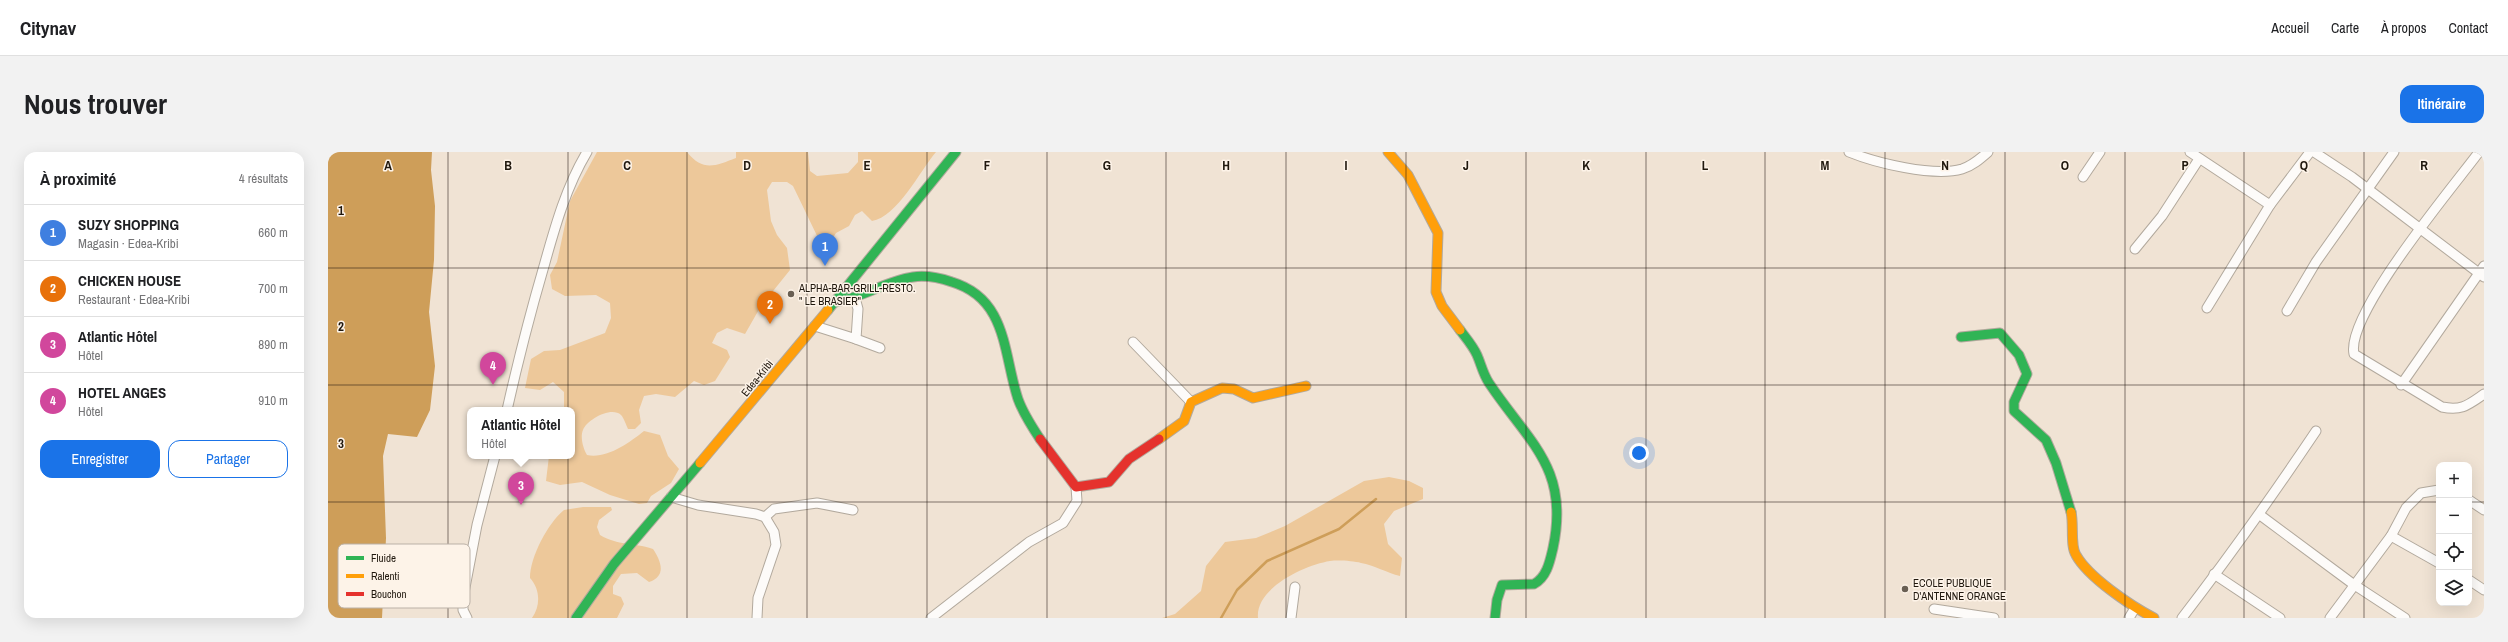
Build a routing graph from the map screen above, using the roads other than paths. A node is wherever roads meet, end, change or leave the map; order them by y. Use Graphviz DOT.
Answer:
graph roads {
  1 [pos="587,152"];
  2 [pos="956,152"];
  3 [pos="1388,152"];
  4 [pos="1849,152"];
  5 [pos="1988,152"];
  6 [pos="2100,152"];
  7 [pos="2190,152"];
  8 [pos="2310,152"];
  9 [pos="2314,152"];
  10 [pos="2394,152"];
  11 [pos="2479,152"];
  12 [pos="2199,159"];
  13 [pos="2083,177"];
  14 [pos="2367,190"];
  15 [pos="2270,205"];
  16 [pos="2420,230"];
  17 [pos="2136,249"];
  18 [pos="2482,272"];
  19 [pos="855,298"];
  20 [pos="834,302"];
  21 [pos="2207,308"];
  22 [pos="2287,311"];
  23 [pos="815,326"];
  24 [pos="1961,337"];
  25 [pos="856,339"];
  26 [pos="1133,342"];
  27 [pos="880,348"];
  28 [pos="2402,385"];
  29 [pos="1306,386"];
  30 [pos="2484,394"];
  31 [pos="1191,402"];
  32 [pos="508,407"];
  33 [pos="2316,431"];
  34 [pos="494,459"];
  35 [pos="1092,486"];
  36 [pos="1076,487"];
  37 [pos="2436,490"];
  38 [pos="671,497"];
  39 [pos="1077,501"];
  40 [pos="2472,502"];
  41 [pos="853,510"];
  42 [pos="2484,510"];
  43 [pos="2260,515"];
  44 [pos="765,517"];
  45 [pos="2391,536"];
  46 [pos="2436,561"];
  47 [pos="470,562"];
  48 [pos="2214,574"];
  49 [pos="2472,582"];
  50 [pos="2353,584"];
  51 [pos="1294,587"];
  52 [pos="2484,590"];
  53 [pos="463,608"];
  54 [pos="2135,608"];
  55 [pos="1934,609"];
  56 [pos="467,618"];
  57 [pos="576,618"];
  58 [pos="757,618"];
  59 [pos="931,618"];
  60 [pos="1291,618"];
  61 [pos="1495,618"];
  62 [pos="1994,618"];
  63 [pos="2129,618"];
  64 [pos="2154,618"];
  65 [pos="2182,618"];
  66 [pos="2280,618"];
  67 [pos="2330,618"];
  68 [pos="2405,618"];
  1 -- 32 [label="street"];
  2 -- 20 [label="main road, Edea-Kribi"];
  3 -- 61 [label="main road"];
  4 -- 5 [label="street"];
  6 -- 13 [label="street"];
  7 -- 12 [label="street"];
  8 -- 15 [label="street"];
  9 -- 14 [label="street"];
  10 -- 14 [label="street"];
  11 -- 16 [label="street"];
  12 -- 15 [label="street"];
  12 -- 17 [label="street"];
  14 -- 16 [label="street"];
  14 -- 22 [label="street"];
  15 -- 21 [label="street"];
  16 -- 18 [label="street"];
  16 -- 28 [label="street"];
  18 -- 28 [label="street"];
  19 -- 20 [label="main road"];
  19 -- 25 [label="street"];
  19 -- 36 [label="main road"];
  20 -- 23 [label="main road, Edea-Kribi"];
  23 -- 25 [label="street"];
  23 -- 38 [label="main road, Edea-Kribi"];
  24 -- 54 [label="main road"];
  25 -- 27 [label="street"];
  26 -- 31 [label="street"];
  28 -- 30 [label="street"];
  29 -- 31 [label="main road"];
  31 -- 35 [label="main road"];
  33 -- 43 [label="street"];
  34 -- 47 [label="street"];
  35 -- 36 [label="main road"];
  35 -- 39 [label="street"];
  36 -- 39 [label="street"];
  37 -- 45 [label="street"];
  38 -- 44 [label="street"];
  38 -- 57 [label="main road, Edea-Kribi"];
  39 -- 59 [label="street"];
  40 -- 42 [label="street"];
  41 -- 44 [label="street"];
  43 -- 48 [label="street"];
  43 -- 50 [label="street"];
  44 -- 58 [label="street"];
  45 -- 46 [label="street"];
  45 -- 50 [label="street"];
  48 -- 65 [label="street"];
  48 -- 66 [label="street"];
  49 -- 52 [label="street"];
  50 -- 67 [label="street"];
  50 -- 68 [label="street"];
  51 -- 60 [label="street"];
  53 -- 56 [label="street"];
  54 -- 63 [label="street"];
  54 -- 64 [label="main road"];
  55 -- 62 [label="street"];
}
